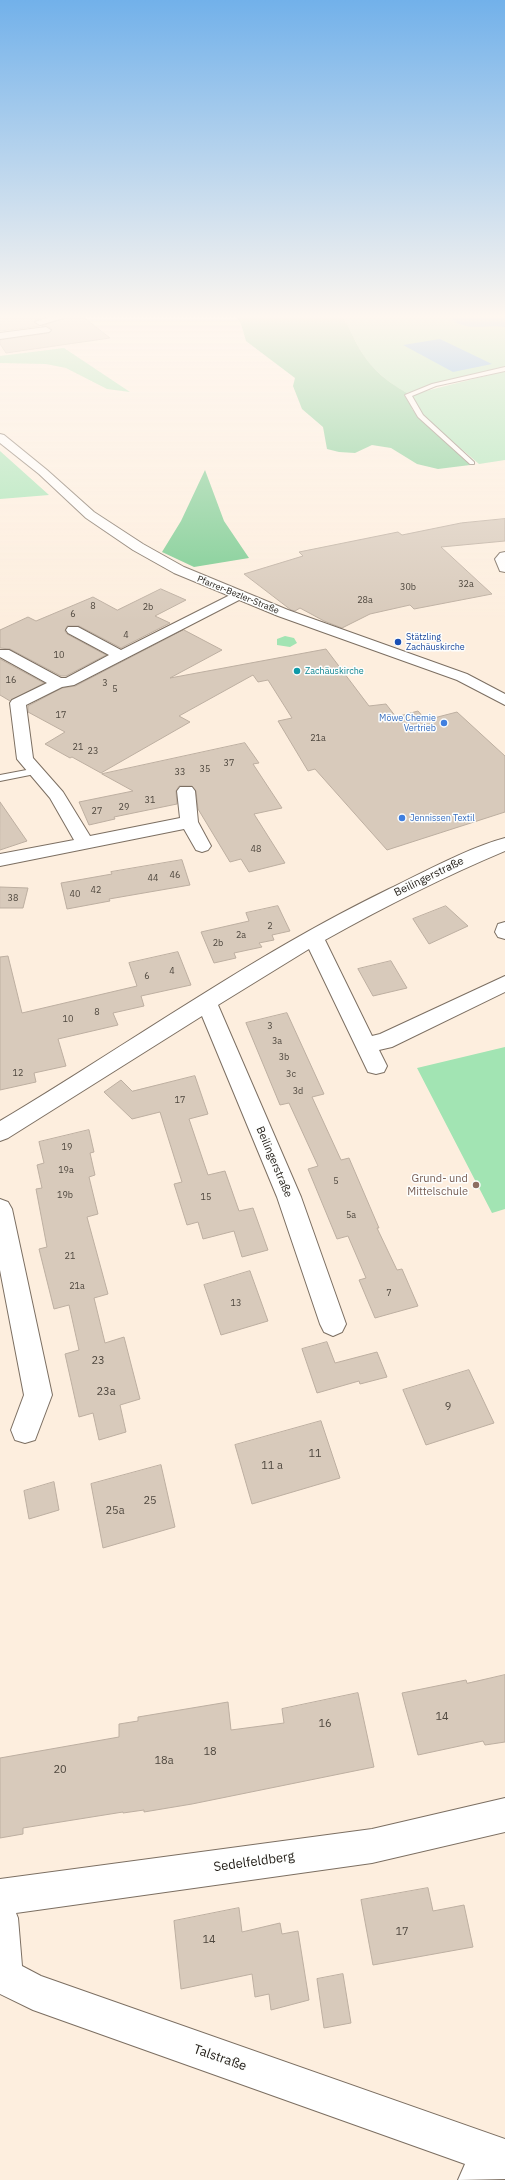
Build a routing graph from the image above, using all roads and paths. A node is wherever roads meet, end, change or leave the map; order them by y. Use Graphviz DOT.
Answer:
graph roads {
  1 [pos="422,418"];
  2 [pos="1,438"];
  3 [pos="472,463"];
  4 [pos="505,556"];
  5 [pos="505,568"];
  6 [pos="236,596"];
  7 [pos="73,630"];
  8 [pos="4,653"];
  9 [pos="120,656"];
  10 [pos="58,683"];
  11 [pos="505,700"];
  12 [pos="37,771"];
  13 [pos="0,778"];
  14 [pos="186,791"];
  15 [pos="189,822"];
  16 [pos="84,842"];
  17 [pos="505,844"];
  18 [pos="202,846"];
  19 [pos="0,860"];
  20 [pos="314,938"];
  21 [pos="505,983"];
  22 [pos="207,1004"];
  23 [pos="366,1045"];
  24 [pos="376,1066"];
  25 [pos="0,1132"];
  26 [pos="0,1209"];
  27 [pos="333,1324"];
  28 [pos="25,1430"];
  29 [pos="505,1815"];
  30 [pos="0,1897"];
  31 [pos="0,1918"];
  32 [pos="491,2165"];
  1 -- 3 [label="lane"];
  2 -- 6 [label="street, Pfarrer-Bezler-Straße"];
  4 -- 5 [label="street"];
  6 -- 9 [label="street"];
  6 -- 11 [label="street, Pfarrer-Bezler-Straße"];
  7 -- 9 [label="street"];
  8 -- 10 [label="street"];
  9 -- 10 [label="street"];
  10 -- 12 [label="street"];
  12 -- 13 [label="lane"];
  12 -- 16 [label="street"];
  14 -- 15 [label="street"];
  15 -- 16 [label="street"];
  15 -- 18 [label="street"];
  16 -- 19 [label="street"];
  17 -- 20 [label="street, Beilingerstraße"];
  20 -- 22 [label="street, Beilingerstraße"];
  20 -- 23 [label="street"];
  21 -- 23 [label="street"];
  22 -- 25 [label="street, Beilingerstraße"];
  22 -- 27 [label="street, Beilingerstraße"];
  23 -- 24 [label="street"];
  26 -- 28 [label="street"];
  29 -- 30 [label="street, Sedelfeldberg"];
  31 -- 32 [label="street, Talstraße"];
}
